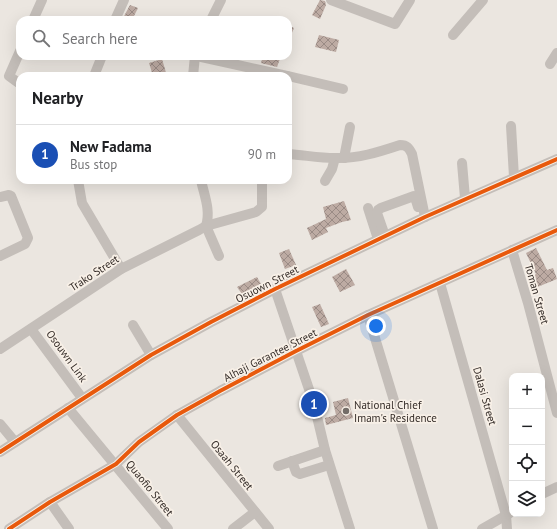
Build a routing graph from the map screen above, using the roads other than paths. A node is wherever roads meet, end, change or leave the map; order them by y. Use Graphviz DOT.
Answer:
graph roads {
  1 [pos="42,0"];
  2 [pos="124,0"];
  3 [pos="220,0"];
  4 [pos="332,0"];
  5 [pos="410,0"];
  6 [pos="483,0"];
  7 [pos="35,16"];
  8 [pos="117,16"];
  9 [pos="213,16"];
  10 [pos="453,35"];
  11 [pos="557,52"];
  12 [pos="16,60"];
  13 [pos="100,60"];
  14 [pos="195,60"];
  15 [pos="213,60"];
  16 [pos="550,64"];
  17 [pos="0,71"];
  18 [pos="96,72"];
  19 [pos="194,72"];
  20 [pos="264,72"];
  21 [pos="10,76"];
  22 [pos="292,77"];
  23 [pos="16,81"];
  24 [pos="343,89"];
  25 [pos="350,126"];
  26 [pos="511,126"];
  27 [pos="292,154"];
  28 [pos="340,158"];
  29 [pos="557,159"];
  30 [pos="462,163"];
  31 [pos="514,177"];
  32 [pos="325,181"];
  33 [pos="79,184"];
  34 [pos="202,184"];
  35 [pos="262,184"];
  36 [pos="0,197"];
  37 [pos="465,198"];
  38 [pos="368,208"];
  39 [pos="423,218"];
  40 [pos="206,226"];
  41 [pos="557,230"];
  42 [pos="381,238"];
  43 [pos="512,250"];
  44 [pos="0,256"];
  45 [pos="218,256"];
  46 [pos="121,269"];
  47 [pos="440,283"];
  48 [pos="275,289"];
  49 [pos="368,315"];
  50 [pos="133,325"];
  51 [pos="31,329"];
  52 [pos="0,349"];
  53 [pos="296,351"];
  54 [pos="151,355"];
  55 [pos="82,398"];
  56 [pos="68,408"];
  57 [pos="557,413"];
  58 [pos="177,415"];
  59 [pos="0,424"];
  60 [pos="15,442"];
  61 [pos="325,450"];
  62 [pos="0,452"];
  63 [pos="292,460"];
  64 [pos="116,464"];
  65 [pos="329,465"];
  66 [pos="278,466"];
  67 [pos="557,486"];
  68 [pos="545,492"];
  69 [pos="50,502"];
  70 [pos="255,512"];
  71 [pos="509,514"];
  72 [pos="9,529"];
  73 [pos="69,529"];
  74 [pos="168,529"];
  75 [pos="233,529"];
  76 [pos="269,529"];
  77 [pos="350,529"];
  78 [pos="433,529"];
  79 [pos="482,529"];
  80 [pos="507,529"];
  1 -- 7 [label="street"];
  2 -- 8 [label="street"];
  3 -- 9 [label="street"];
  4 -- 5 [label="street"];
  6 -- 10 [label="street"];
  11 -- 16 [label="street"];
  12 -- 21 [label="street"];
  13 -- 18 [label="street"];
  14 -- 19 [label="street"];
  15 -- 20 [label="street"];
  17 -- 21 [label="street"];
  21 -- 23 [label="street"];
  22 -- 24 [label="street"];
  25 -- 28 [label="street"];
  26 -- 31 [label="street"];
  27 -- 28 [label="street"];
  28 -- 32 [label="street"];
  28 -- 39 [label="street"];
  29 -- 31 [label="street, Osuown Street"];
  30 -- 37 [label="street"];
  31 -- 37 [label="street, Osuown Street"];
  33 -- 46 [label="street"];
  34 -- 40 [label="street"];
  35 -- 40 [label="street, Trako Street"];
  36 -- 44 [label="street"];
  37 -- 39 [label="street, Osuown Street"];
  38 -- 42 [label="street"];
  39 -- 42 [label="street, Osuown Street"];
  39 -- 42 [label="street"];
  40 -- 45 [label="street"];
  40 -- 46 [label="street, Trako Street"];
  41 -- 43 [label="street, Alhaji Garantee Street"];
  42 -- 48 [label="street, Osuown Street"];
  43 -- 47 [label="street, Alhaji Garantee Street"];
  43 -- 57 [label="street, Toman Street"];
  46 -- 51 [label="street, Trako Street"];
  47 -- 49 [label="street, Alhaji Garantee Street"];
  47 -- 71 [label="street, Dalasi Street"];
  48 -- 53 [label="street"];
  48 -- 54 [label="street, Osuown Street"];
  49 -- 53 [label="street, Alhaji Garantee Street"];
  49 -- 78 [label="street"];
  50 -- 54 [label="street"];
  51 -- 52 [label="street, Trako Street"];
  51 -- 55 [label="street, Osouwn Link"];
  53 -- 58 [label="street, Alhaji Garantee Street"];
  53 -- 61 [label="street"];
  54 -- 55 [label="street, Osuown Street"];
  55 -- 56 [label="street, Osuown Street"];
  56 -- 60 [label="street, Osuown Street"];
  56 -- 64 [label="street, Quaofio Street"];
  58 -- 64 [label="street, Alhaji Garantee Street"];
  58 -- 70 [label="street, Osaah Street"];
  59 -- 60 [label="street"];
  60 -- 62 [label="street, Osuown Street"];
  61 -- 63 [label="street"];
  61 -- 65 [label="street"];
  63 -- 65 [label="street"];
  63 -- 66 [label="street"];
  64 -- 69 [label="street, Alhaji Garantee Street"];
  64 -- 74 [label="street, Quaofio Street"];
  65 -- 77 [label="street"];
  67 -- 68 [label="street"];
  69 -- 72 [label="street, Alhaji Garantee Street"];
  69 -- 73 [label="street"];
  70 -- 75 [label="street"];
  70 -- 76 [label="street, Osaah Street"];
  71 -- 79 [label="street"];
  71 -- 80 [label="street, Dalasi Street"];
}
